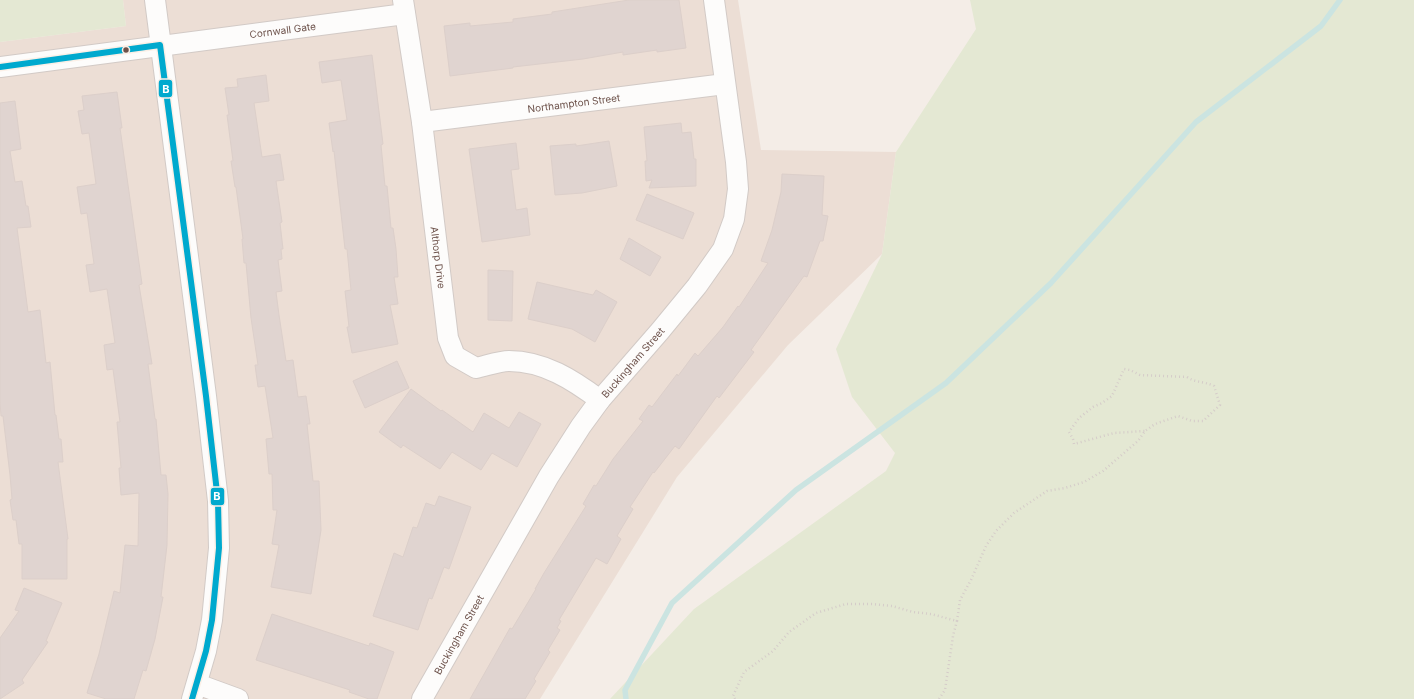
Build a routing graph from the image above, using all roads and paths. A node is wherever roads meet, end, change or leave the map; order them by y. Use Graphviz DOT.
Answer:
graph roads {
  1 [pos="155,0"];
  2 [pos="714,0"];
  3 [pos="404,7"];
  4 [pos="160,45"];
  5 [pos="0,67"];
  6 [pos="725,84"];
  7 [pos="422,122"];
  8 [pos="600,400"];
  9 [pos="1145,431"];
  10 [pos="957,622"];
  11 [pos="195,692"];
  12 [pos="238,699"];
  13 [pos="422,699"];
  14 [pos="735,699"];
  15 [pos="939,699"];
  1 -- 4 [label="street"];
  2 -- 6 [label="street, Buckingham Street"];
  3 -- 4 [label="street, Cornwall Gate"];
  3 -- 7 [label="street, Althorp Drive"];
  4 -- 5 [label="street, Cornwall Gate"];
  4 -- 11 [label="street"];
  6 -- 7 [label="street, Northampton Street"];
  6 -- 8 [label="street, Buckingham Street"];
  7 -- 8 [label="street, Althorp Drive"];
  8 -- 13 [label="street, Buckingham Street"];
  9 -- 9 [label="path"];
  9 -- 10 [label="path"];
  10 -- 14 [label="path"];
  10 -- 15 [label="path"];
  11 -- 12 [label="street"];
}
